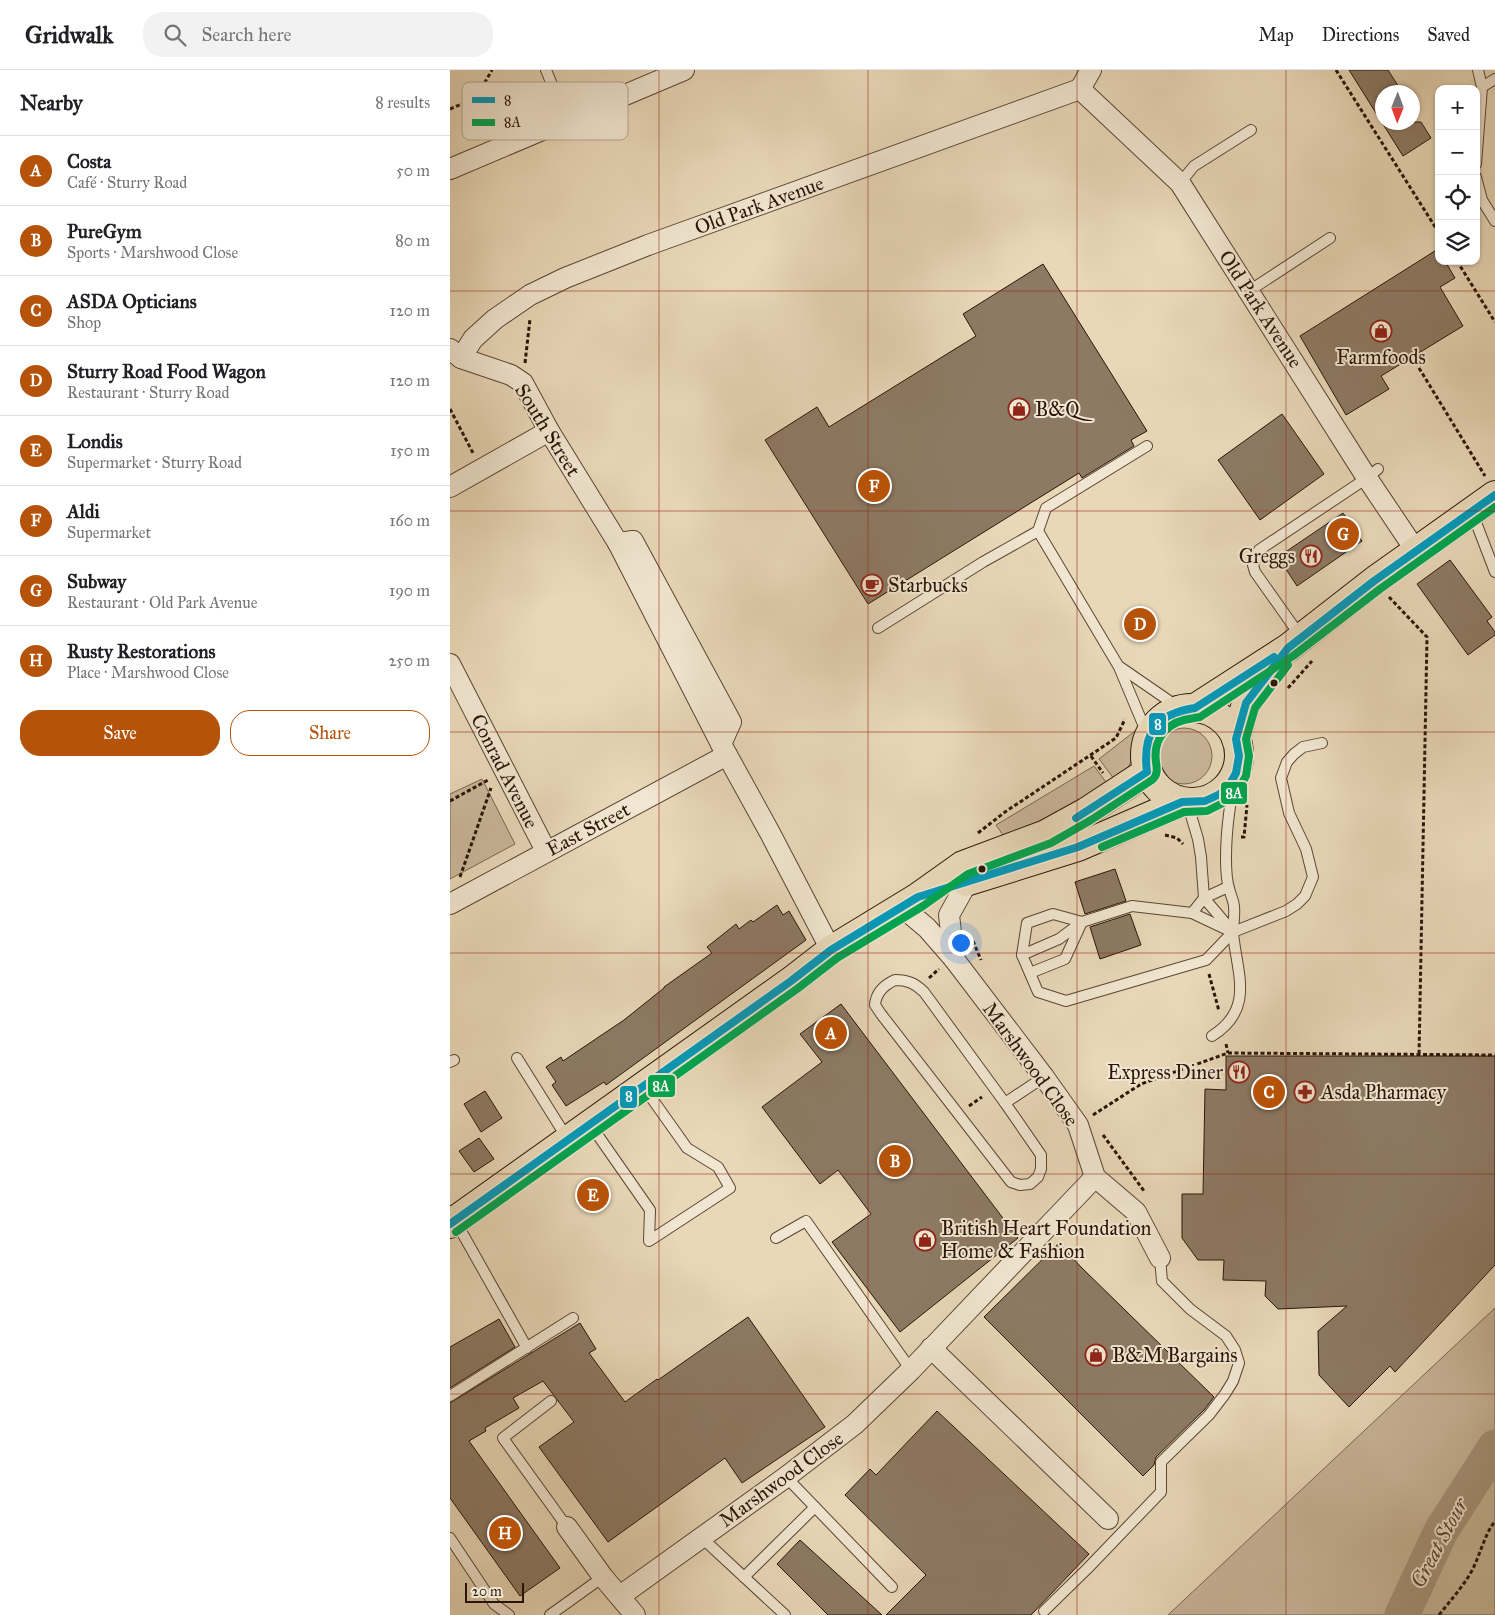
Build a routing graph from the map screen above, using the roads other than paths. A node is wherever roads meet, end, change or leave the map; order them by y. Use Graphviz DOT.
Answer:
graph roads {
  1 [pos="546,70"];
  2 [pos="684,70"];
  3 [pos="1091,70"];
  4 [pos="1478,70"];
  5 [pos="1495,79"];
  6 [pos="551,82"];
  7 [pos="1482,87"];
  8 [pos="1080,89"];
  9 [pos="628,94"];
  10 [pos="1251,130"];
  11 [pos="1479,130"];
  12 [pos="521,140"];
  13 [pos="450,169"];
  14 [pos="1180,184"];
  15 [pos="1480,193"];
  16 [pos="1495,221"];
  17 [pos="1330,238"];
  18 [pos="1249,291"];
  19 [pos="456,354"];
  20 [pos="549,431"];
  21 [pos="1148,446"];
  22 [pos="1373,473"];
  23 [pos="450,486"];
  24 [pos="1495,494"];
  25 [pos="1472,511"];
  26 [pos="1038,531"];
  27 [pos="1416,551"];
  28 [pos="1495,572"];
  29 [pos="878,628"];
  30 [pos="1302,647"];
  31 [pos="450,664"];
  32 [pos="1119,667"];
  33 [pos="1188,709"];
  34 [pos="1148,736"];
  35 [pos="1322,743"];
  36 [pos="724,749"];
  37 [pos="1237,751"];
  38 [pos="1147,772"];
  39 [pos="1184,802"];
  40 [pos="546,851"];
  41 [pos="968,881"];
  42 [pos="1228,887"];
  43 [pos="1204,898"];
  44 [pos="910,902"];
  45 [pos="450,904"];
  46 [pos="1192,913"];
  47 [pos="1082,922"];
  48 [pos="1233,932"];
  49 [pos="831,950"];
  50 [pos="1022,955"];
  51 [pos="950,961"];
  52 [pos="1030,973"];
  53 [pos="1212,1036"];
  54 [pos="517,1058"];
  55 [pos="1044,1077"];
  56 [pos="642,1086"];
  57 [pos="1005,1103"];
  58 [pos="579,1131"];
  59 [pos="1094,1177"];
  60 [pos="452,1222"];
  61 [pos="776,1238"];
  62 [pos="1160,1258"];
  63 [pos="573,1318"];
  64 [pos="527,1348"];
  65 [pos="931,1348"];
  66 [pos="911,1370"];
  67 [pos="450,1396"];
  68 [pos="551,1402"];
  69 [pos="786,1477"];
  70 [pos="815,1507"];
  71 [pos="1108,1519"];
  72 [pos="567,1527"];
  73 [pos="701,1537"];
  74 [pos="450,1538"];
  75 [pos="603,1577"];
  76 [pos="744,1577"];
  77 [pos="892,1587"];
  78 [pos="620,1596"];
  79 [pos="1044,1611"];
  80 [pos="508,1615"];
  81 [pos="550,1615"];
  82 [pos="634,1615"];
  83 [pos="785,1615"];
  1 -- 6 [label="lane"];
  2 -- 9 [label="street"];
  3 -- 8 [label="street"];
  4 -- 7 [label="lane"];
  5 -- 7 [label="lane"];
  7 -- 11 [label="lane"];
  8 -- 14 [label="street, Old Park Avenue"];
  8 -- 19 [label="street, Old Park Avenue"];
  10 -- 14 [label="lane"];
  12 -- 13 [label="street"];
  14 -- 18 [label="street, Old Park Avenue"];
  15 -- 16 [label="lane"];
  17 -- 18 [label="lane"];
  18 -- 22 [label="street, Old Park Avenue"];
  19 -- 20 [label="street, South Street"];
  20 -- 23 [label="street"];
  20 -- 36 [label="street, South Street"];
  21 -- 26 [label="lane"];
  22 -- 27 [label="street, Old Park Avenue"];
  22 -- 30 [label="lane"];
  24 -- 25 [label="highway"];
  25 -- 27 [label="highway"];
  25 -- 28 [label="lane"];
  26 -- 29 [label="lane"];
  26 -- 32 [label="lane"];
  27 -- 30 [label="highway"];
  30 -- 33 [label="highway"];
  30 -- 37 [label="highway"];
  31 -- 40 [label="street, Conrad Avenue"];
  32 -- 33 [label="lane"];
  32 -- 34 [label="lane"];
  33 -- 34 [label="highway"];
  33 -- 37 [label="highway"];
  34 -- 38 [label="highway"];
  35 -- 48 [label="lane"];
  36 -- 40 [label="street, East Street"];
  36 -- 49 [label="street, South Street"];
  37 -- 39 [label="highway"];
  37 -- 42 [label="lane"];
  38 -- 39 [label="highway"];
  38 -- 44 [label="highway"];
  39 -- 41 [label="highway"];
  39 -- 43 [label="lane"];
  40 -- 45 [label="street, East Street"];
  41 -- 44 [label="highway"];
  41 -- 51 [label="street"];
  42 -- 43 [label="lane"];
  42 -- 48 [label="lane"];
  43 -- 46 [label="lane"];
  43 -- 48 [label="lane"];
  44 -- 49 [label="highway"];
  44 -- 51 [label="street, Marshwood Close"];
  46 -- 47 [label="lane"];
  46 -- 48 [label="lane"];
  47 -- 50 [label="lane"];
  47 -- 50 [label="lane"];
  47 -- 52 [label="lane"];
  48 -- 52 [label="lane"];
  48 -- 53 [label="lane"];
  49 -- 56 [label="highway"];
  50 -- 52 [label="lane"];
  51 -- 55 [label="street, Marshwood Close"];
  54 -- 58 [label="lane"];
  55 -- 57 [label="lane"];
  55 -- 59 [label="street, Marshwood Close"];
  56 -- 58 [label="highway"];
  56 -- 58 [label="lane"];
  57 -- 57 [label="lane"];
  58 -- 60 [label="highway"];
  59 -- 62 [label="street"];
  59 -- 65 [label="street, Marshwood Close"];
  60 -- 64 [label="lane"];
  61 -- 66 [label="lane"];
  62 -- 79 [label="lane"];
  63 -- 64 [label="lane"];
  64 -- 67 [label="lane"];
  65 -- 66 [label="street, Marshwood Close"];
  65 -- 71 [label="street"];
  66 -- 69 [label="street, Marshwood Close"];
  68 -- 72 [label="lane"];
  69 -- 70 [label="lane"];
  69 -- 73 [label="street, Marshwood Close"];
  70 -- 76 [label="lane"];
  70 -- 77 [label="lane"];
  72 -- 75 [label="street"];
  73 -- 76 [label="lane"];
  73 -- 78 [label="street, Marshwood Close"];
  74 -- 80 [label="lane"];
  75 -- 78 [label="street"];
  75 -- 81 [label="lane"];
  76 -- 83 [label="lane"];
  78 -- 82 [label="street"];
}
